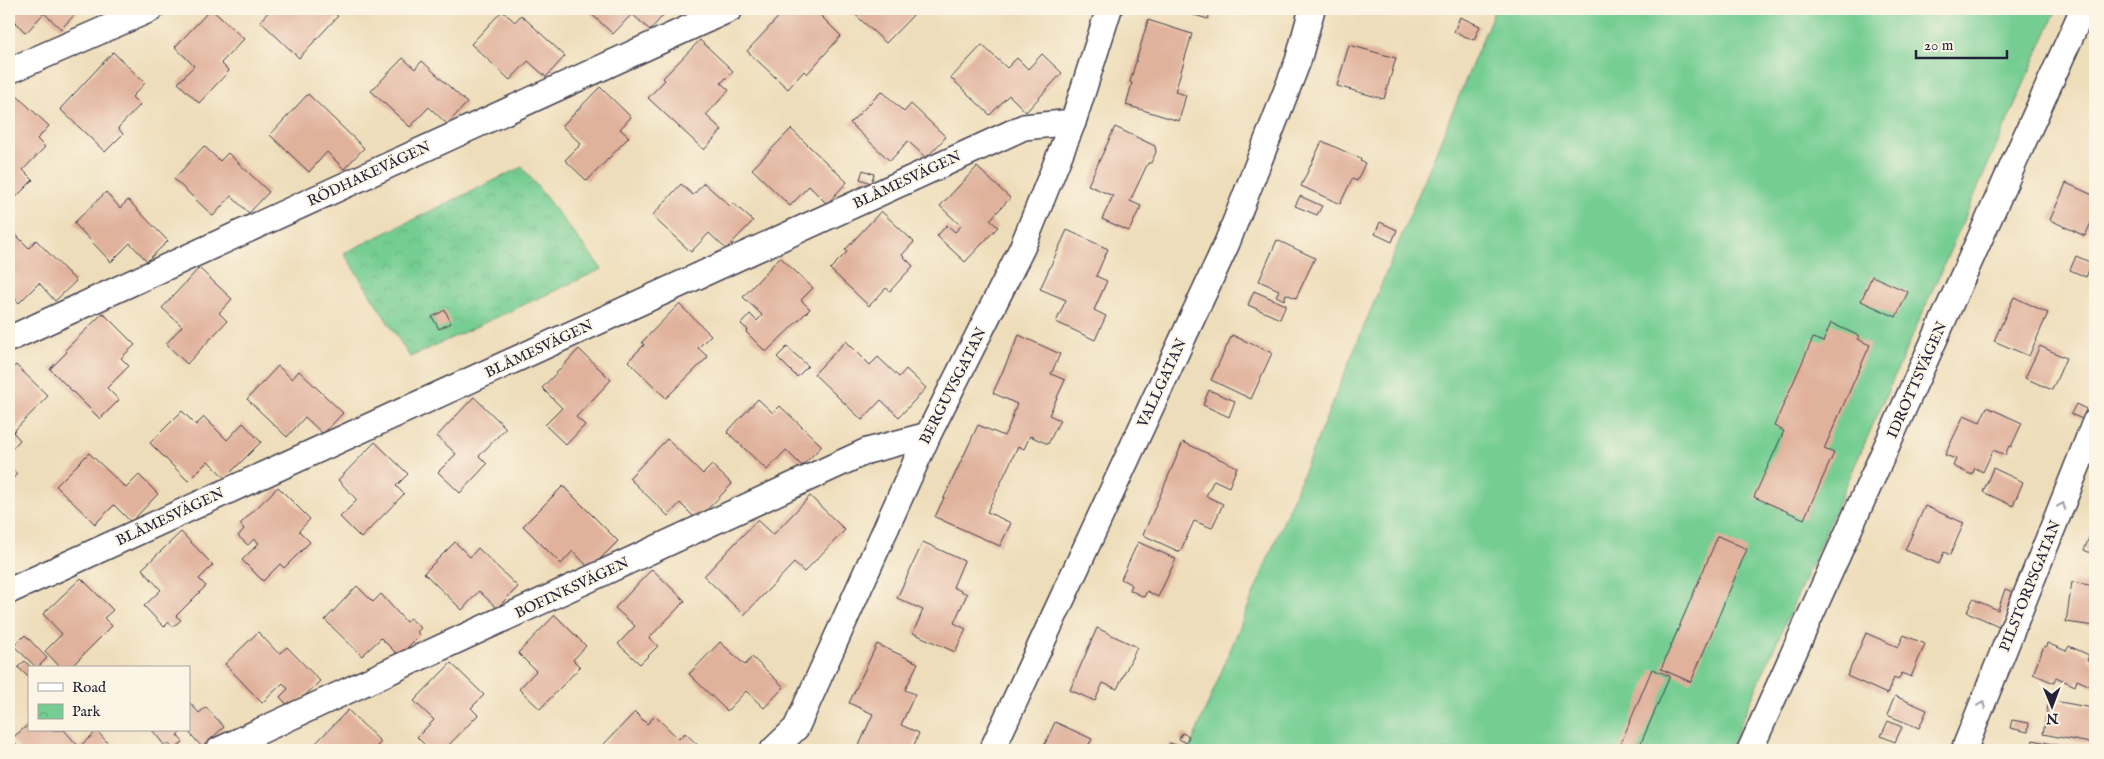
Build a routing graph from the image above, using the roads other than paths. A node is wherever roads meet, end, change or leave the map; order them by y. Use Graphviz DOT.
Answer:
graph roads {
  1 [pos="151,9"];
  2 [pos="730,9"];
  3 [pos="1109,9"];
  4 [pos="1312,9"];
  5 [pos="2083,9"];
  6 [pos="9,71"];
  7 [pos="1073,122"];
  8 [pos="9,339"];
  9 [pos="2095,422"];
  10 [pos="928,435"];
  11 [pos="9,591"];
  12 [pos="219,750"];
  13 [pos="773,750"];
  14 [pos="992,750"];
  15 [pos="1750,750"];
  16 [pos="1964,750"];
  1 -- 6 [label="street"];
  2 -- 8 [label="street, RÖDHAKEVÄGEN"];
  3 -- 7 [label="street, BERGUVSGATAN"];
  4 -- 14 [label="street, VALLGATAN"];
  5 -- 15 [label="street, IDROTTSVÄGEN"];
  7 -- 10 [label="street, BERGUVSGATAN"];
  7 -- 11 [label="street, BLÅMESVÄGEN"];
  16 -- 9 [label="street, PILSTORPSGATAN, one-way"];
  10 -- 12 [label="street, BOFINKSVÄGEN"];
  10 -- 13 [label="street, BERGUVSGATAN"];
}
